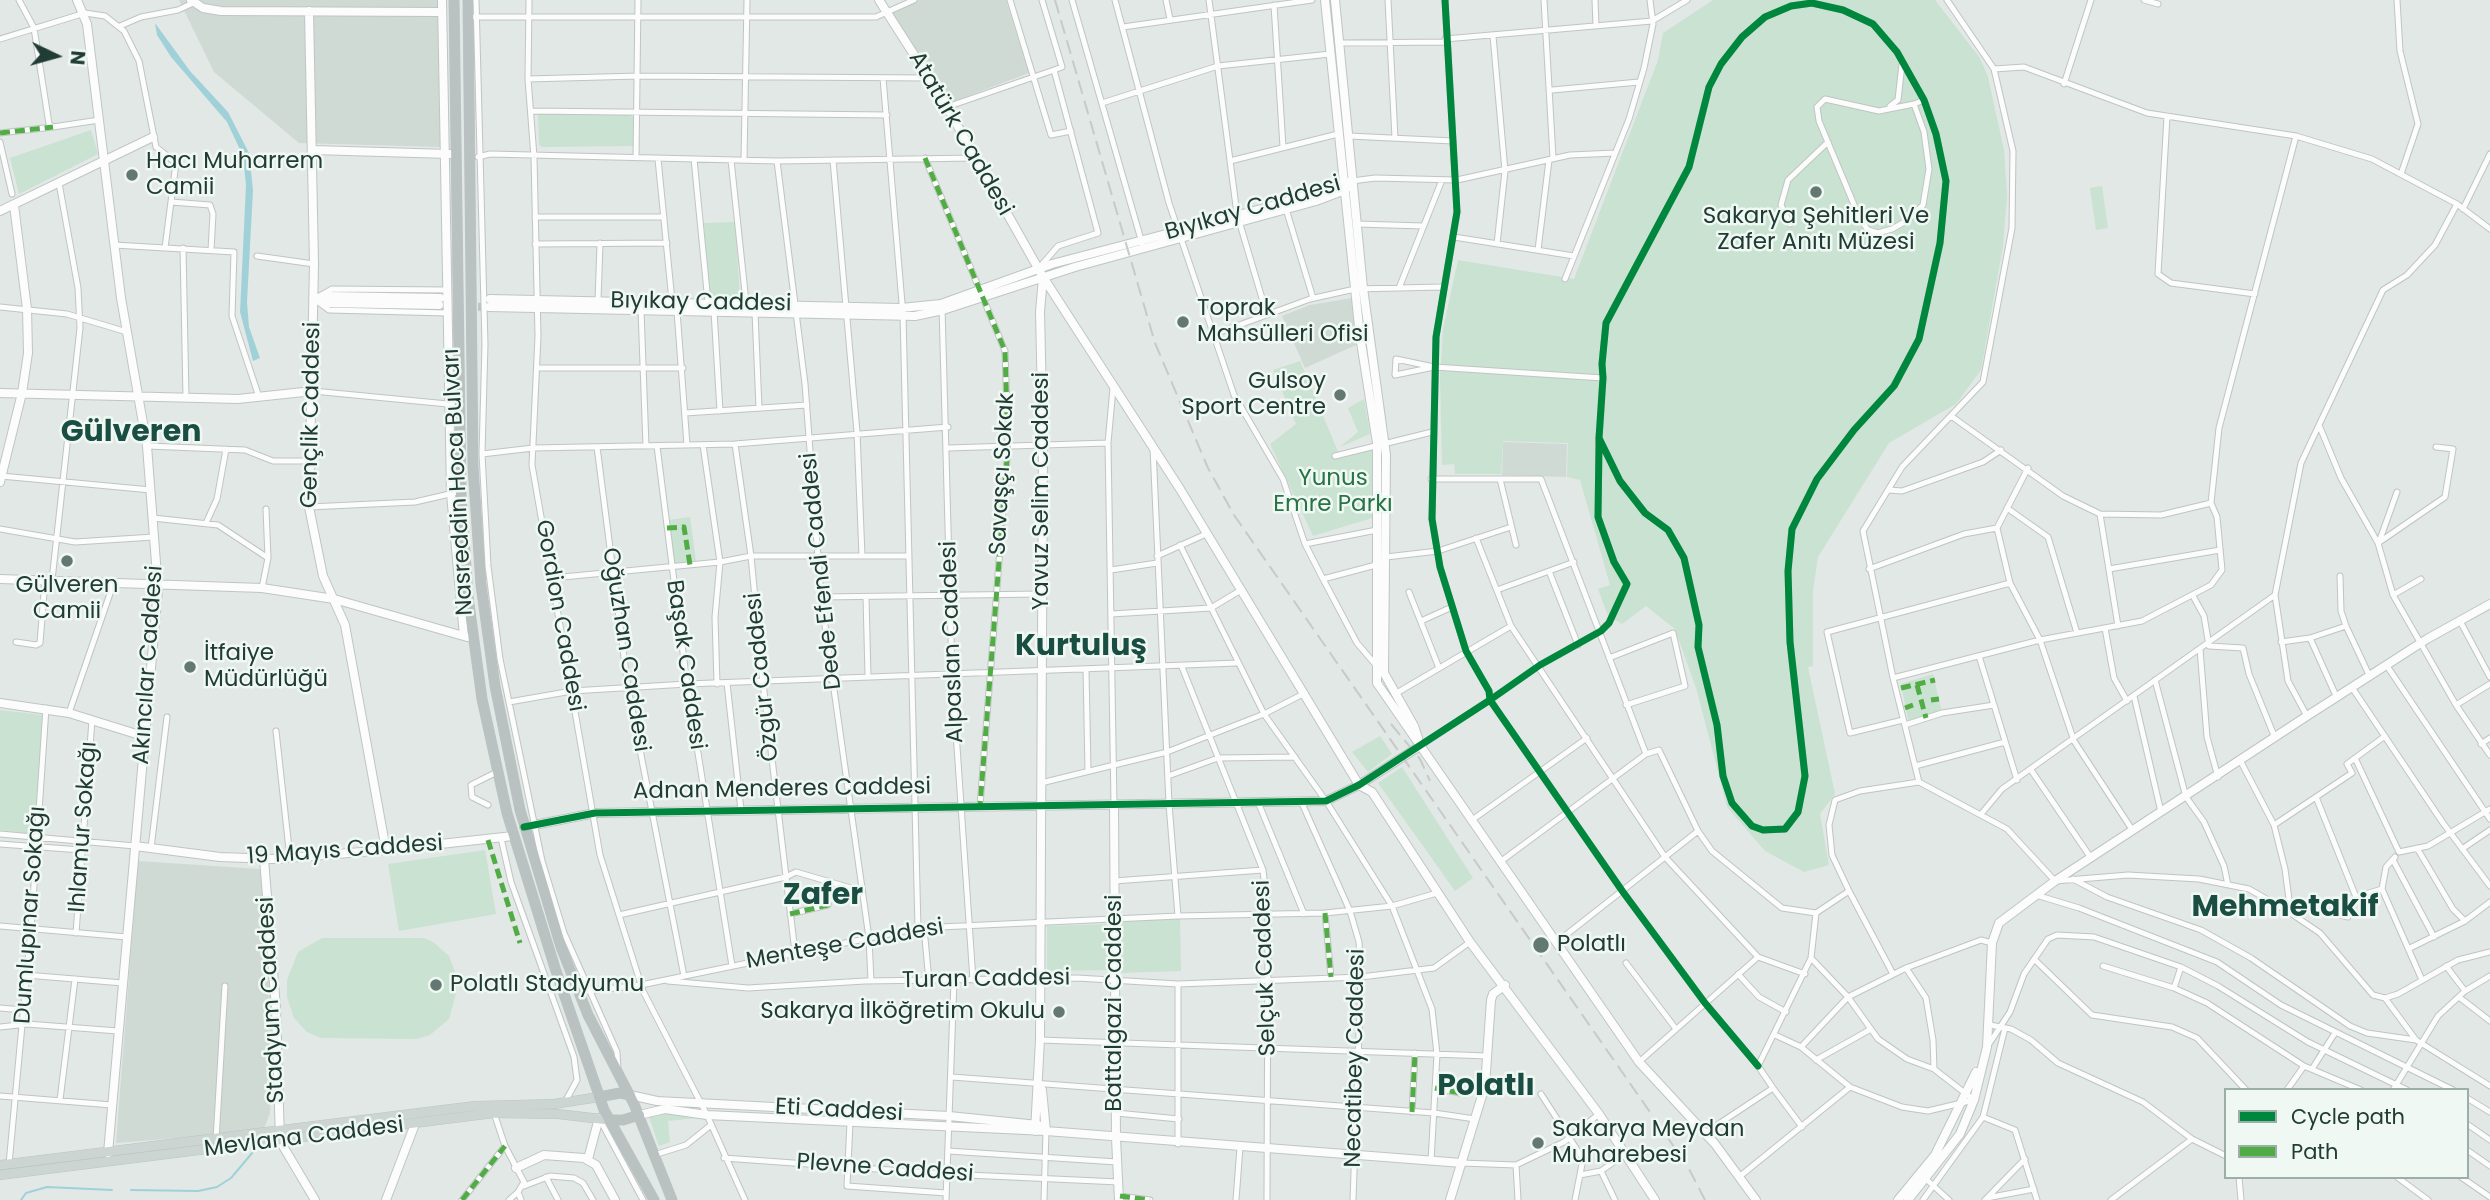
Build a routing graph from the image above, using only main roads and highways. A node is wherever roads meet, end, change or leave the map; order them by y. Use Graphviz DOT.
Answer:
graph roads {
  1 [pos="454,0"];
  2 [pos="468,0"];
  3 [pos="599,1097"];
  4 [pos="632,1099"];
  5 [pos="639,1115"];
  6 [pos="604,1116"];
  7 [pos="279,1137"];
  8 [pos="4,1164"];
  9 [pos="0,1175"];
  10 [pos="654,1200"];
  11 [pos="672,1200"];
  1 -- 3 [label="highway, Nasreddin Hoca Bulvarı"];
  2 -- 4 [label="highway, Nasreddin Hoca Bulvarı"];
  3 -- 4 [label="highway"];
  3 -- 6 [label="highway, Nasreddin Hoca Bulvarı"];
  3 -- 7 [label="main road, Mevlana Caddesi"];
  4 -- 5 [label="highway, Nasreddin Hoca Bulvarı"];
  5 -- 6 [label="highway"];
  5 -- 11 [label="highway, Nasreddin Hoca Bulvarı"];
  6 -- 7 [label="main road, Mevlana Caddesi"];
  6 -- 10 [label="highway, Nasreddin Hoca Bulvarı"];
  7 -- 8 [label="main road, Mevlana Caddesi"];
  7 -- 9 [label="main road, Mevlana Caddesi"];
}
